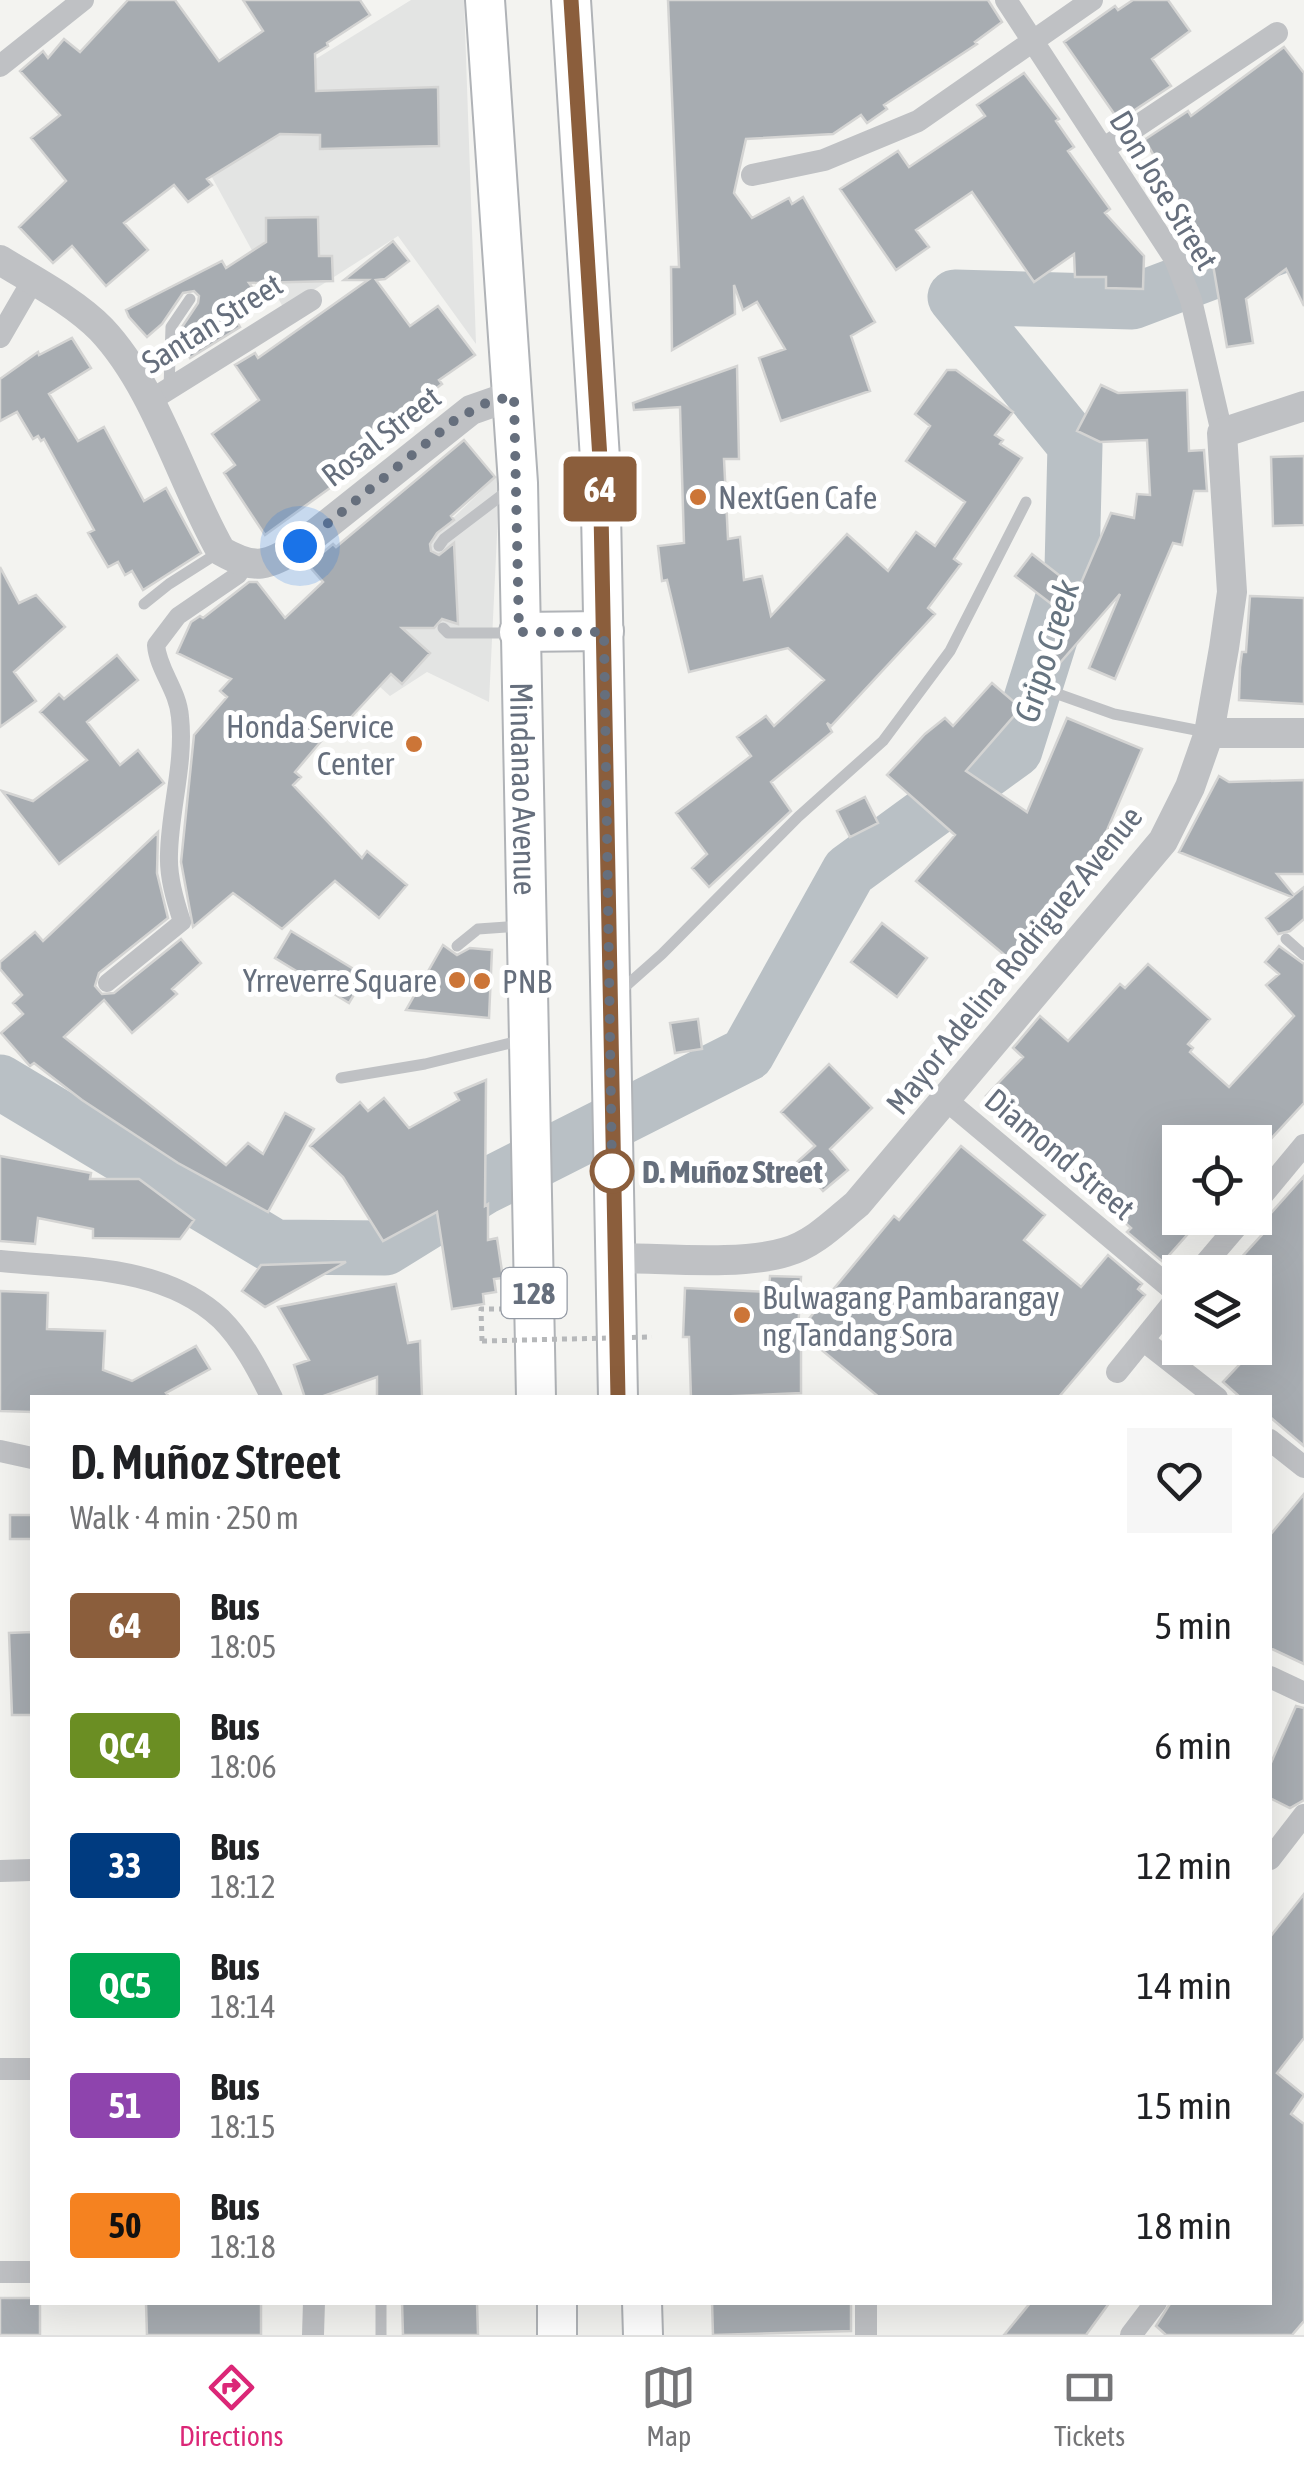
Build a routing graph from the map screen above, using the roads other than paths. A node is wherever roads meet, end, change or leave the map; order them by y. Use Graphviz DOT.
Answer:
graph roads {
  1 [pos="83,0"];
  2 [pos="486,0"];
  3 [pos="570,0"];
  4 [pos="1006,0"];
  5 [pos="1092,0"];
  6 [pos="1276,33"];
  7 [pos="1032,44"];
  8 [pos="0,66"];
  9 [pos="1103,149"];
  10 [pos="752,175"];
  11 [pos="0,260"];
  12 [pos="33,280"];
  13 [pos="190,299"];
  14 [pos="311,300"];
  15 [pos="0,337"];
  16 [pos="159,395"];
  17 [pos="514,396"];
  18 [pos="1304,406"];
  19 [pos="1222,433"];
  20 [pos="518,483"];
  21 [pos="1026,502"];
  22 [pos="440,546"];
  23 [pos="233,558"];
  24 [pos="144,604"];
  25 [pos="443,628"];
  26 [pos="519,632"];
  27 [pos="604,632"];
  28 [pos="1055,693"];
  29 [pos="1209,732"];
  30 [pos="1304,733"];
  31 [pos="525,926"];
  32 [pos="1286,940"];
  33 [pos="456,946"];
  34 [pos="1304,956"];
  35 [pos="107,983"];
  36 [pos="609,1000"];
  37 [pos="528,1038"];
  38 [pos="341,1078"];
  39 [pos="945,1100"];
  40 [pos="1304,1144"];
  41 [pos="1272,1183"];
  42 [pos="1230,1235"];
  43 [pos="1212,1255"];
  44 [pos="614,1258"];
  45 [pos="0,1262"];
  46 [pos="1162,1280"];
  47 [pos="1162,1317"];
  48 [pos="1143,1340"];
  49 [pos="1117,1372"];
  50 [pos="270,1395"];
  51 [pos="536,1395"];
  52 [pos="618,1395"];
  53 [pos="1213,1395"];
  54 [pos="1272,1442"];
  55 [pos="0,1451"];
  56 [pos="30,1458"];
  57 [pos="1304,1466"];
  58 [pos="1272,1678"];
  59 [pos="1304,1693"];
  60 [pos="1304,1814"];
  61 [pos="1272,1853"];
  62 [pos="0,1870"];
  63 [pos="30,1870"];
  64 [pos="0,2069"];
  65 [pos="30,2069"];
  66 [pos="0,2272"];
  67 [pos="30,2272"];
  68 [pos="314,2305"];
  69 [pos="381,2305"];
  70 [pos="557,2305"];
  71 [pos="642,2305"];
  72 [pos="866,2305"];
  73 [pos="1154,2305"];
  74 [pos="313,2335"];
  75 [pos="380,2335"];
  76 [pos="557,2335"];
  77 [pos="643,2335"];
  78 [pos="866,2335"];
  79 [pos="1131,2335"];
  1 -- 8 [label="street"];
  2 -- 17 [label="main road, Mindanao Avenue / 128"];
  3 -- 27 [label="main road, 128"];
  4 -- 7 [label="street, Don Jose Street"];
  5 -- 7 [label="street"];
  6 -- 9 [label="street"];
  7 -- 9 [label="street, Don Jose Street"];
  7 -- 10 [label="street"];
  9 -- 19 [label="street, Don Jose Street"];
  11 -- 12 [label="street"];
  12 -- 15 [label="street"];
  12 -- 16 [label="street"];
  13 -- 16 [label="lane"];
  14 -- 16 [label="street, Santan Street"];
  16 -- 23 [label="street"];
  17 -- 20 [label="main road, Mindanao Avenue / 128"];
  17 -- 23 [label="street, Rosal Street"];
  18 -- 19 [label="street"];
  19 -- 29 [label="street, Mayor Adelina Rodriguez Avenue"];
  20 -- 22 [label="lane"];
  20 -- 26 [label="main road, Mindanao Avenue / 128"];
  21 -- 36 [label="lane"];
  23 -- 24 [label="lane"];
  23 -- 35 [label="street"];
  25 -- 26 [label="lane"];
  26 -- 27 [label="main road"];
  26 -- 31 [label="main road, Mindanao Avenue / 128"];
  27 -- 36 [label="main road, 128"];
  28 -- 29 [label="lane"];
  29 -- 30 [label="street"];
  29 -- 39 [label="street, Mayor Adelina Rodriguez Avenue"];
  31 -- 33 [label="lane"];
  31 -- 37 [label="main road, Mindanao Avenue / 128"];
  32 -- 34 [label="lane"];
  36 -- 44 [label="main road, 128"];
  37 -- 38 [label="lane"];
  37 -- 51 [label="main road, Mindanao Avenue / 128"];
  39 -- 44 [label="street, Mayor Adelina Rodriguez Avenue"];
  39 -- 46 [label="street, Diamond Street"];
  40 -- 41 [label="street"];
  42 -- 43 [label="street"];
  44 -- 52 [label="main road, 128"];
  45 -- 50 [label="street"];
  47 -- 48 [label="street"];
  48 -- 49 [label="street"];
  48 -- 53 [label="street"];
  54 -- 57 [label="street"];
  55 -- 56 [label="street"];
  58 -- 59 [label="street"];
  60 -- 61 [label="street"];
  62 -- 63 [label="street"];
  64 -- 65 [label="street"];
  66 -- 67 [label="street"];
  68 -- 74 [label="street"];
  69 -- 75 [label="lane"];
  70 -- 76 [label="main road"];
  71 -- 77 [label="main road"];
  72 -- 78 [label="street"];
  73 -- 79 [label="street"];
}
